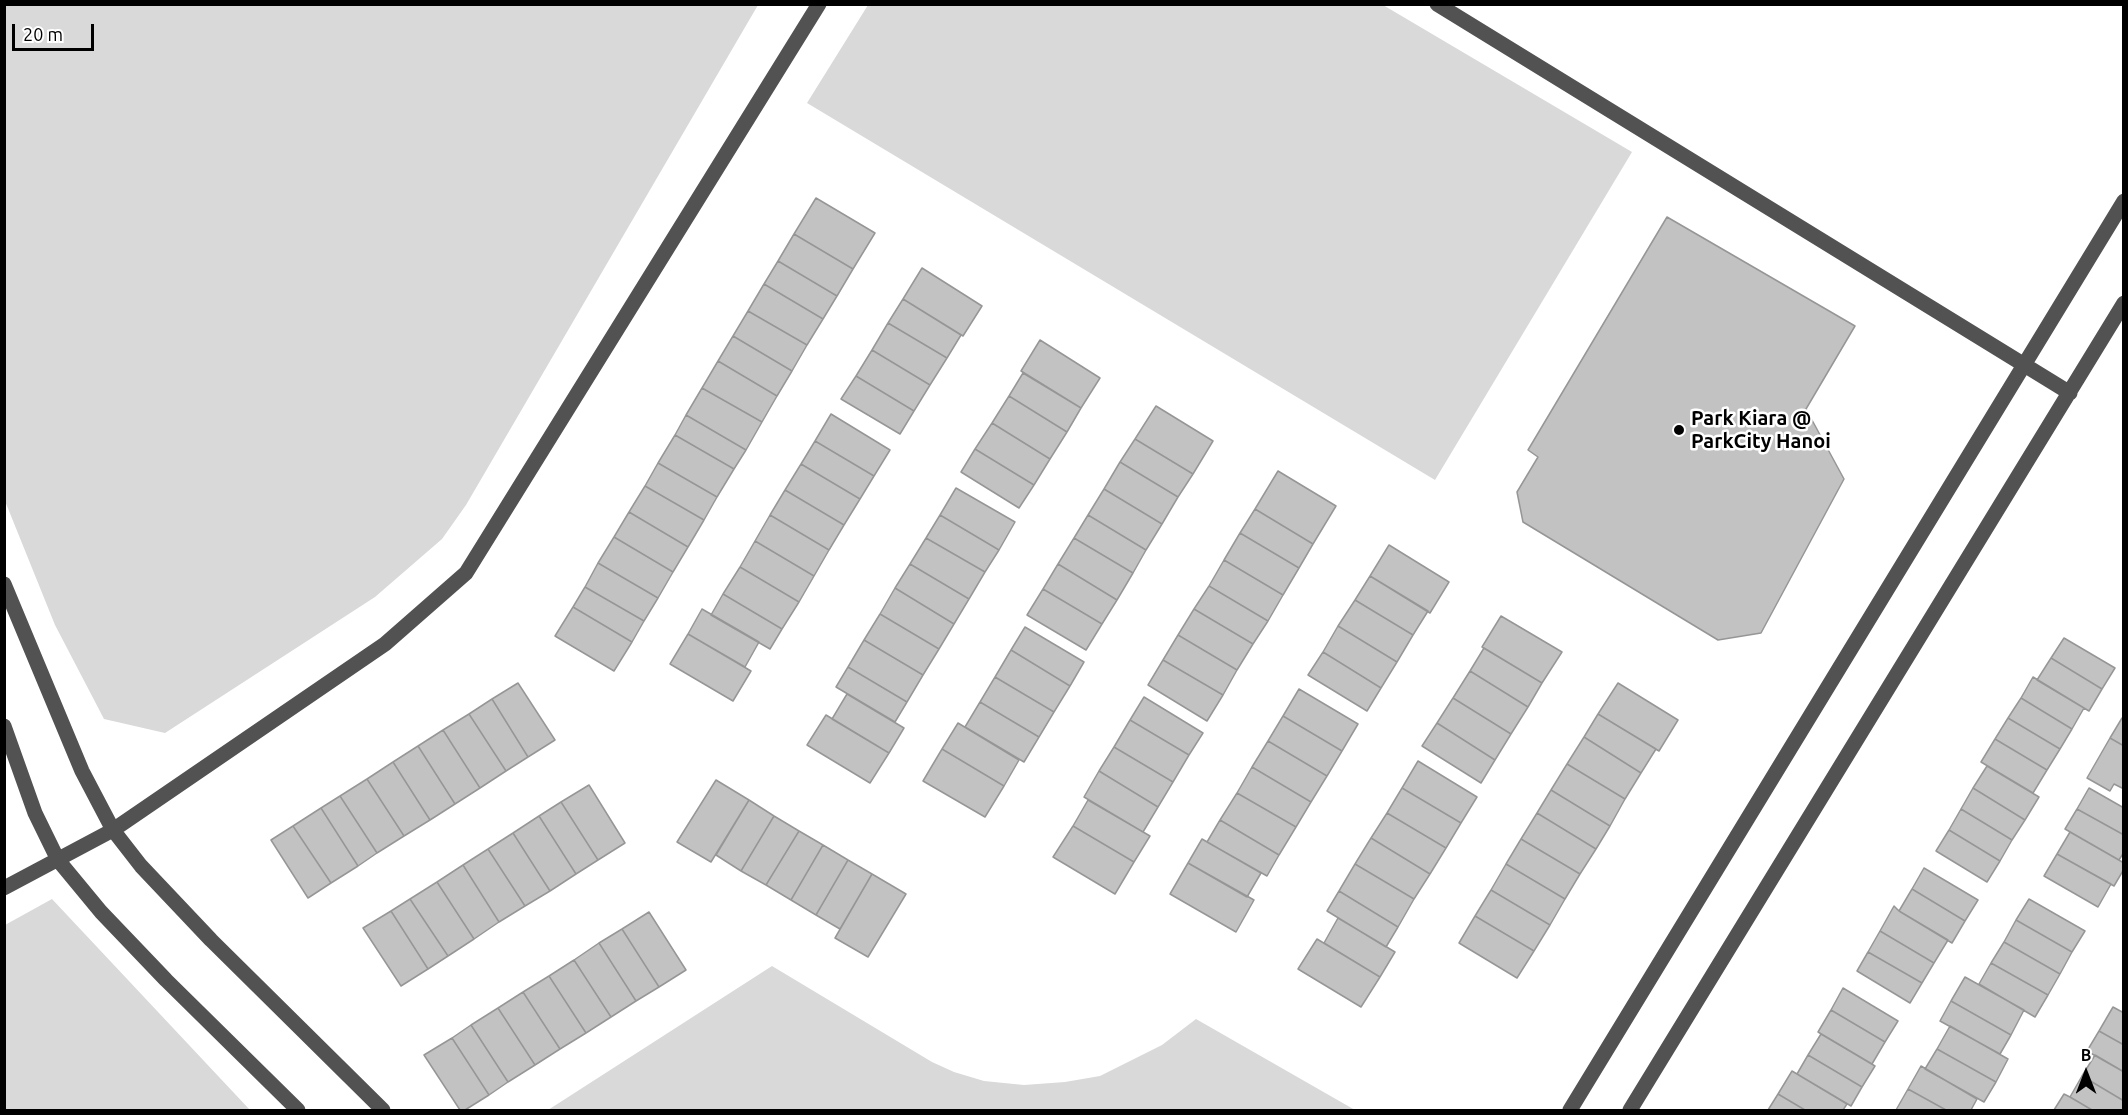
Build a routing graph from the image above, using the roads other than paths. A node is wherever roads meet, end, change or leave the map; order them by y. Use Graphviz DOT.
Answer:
graph roads {
  1 [pos="819,4"];
  2 [pos="1437,4"];
  3 [pos="2124,201"];
  4 [pos="2124,303"];
  5 [pos="2024,363"];
  6 [pos="2070,393"];
  7 [pos="4,584"];
  8 [pos="4,726"];
  9 [pos="113,830"];
  10 [pos="58,860"];
  11 [pos="4,888"];
  12 [pos="298,1110"];
  13 [pos="383,1110"];
  14 [pos="1570,1110"];
  15 [pos="1629,1110"];
  1 -- 9 [label="street"];
  2 -- 5 [label="street"];
  3 -- 5 [label="street"];
  4 -- 6 [label="street"];
  5 -- 6 [label="street"];
  5 -- 14 [label="street"];
  6 -- 15 [label="street"];
  7 -- 9 [label="street"];
  8 -- 10 [label="street"];
  9 -- 10 [label="street"];
  9 -- 13 [label="street"];
  10 -- 11 [label="street"];
  10 -- 12 [label="street"];
}
